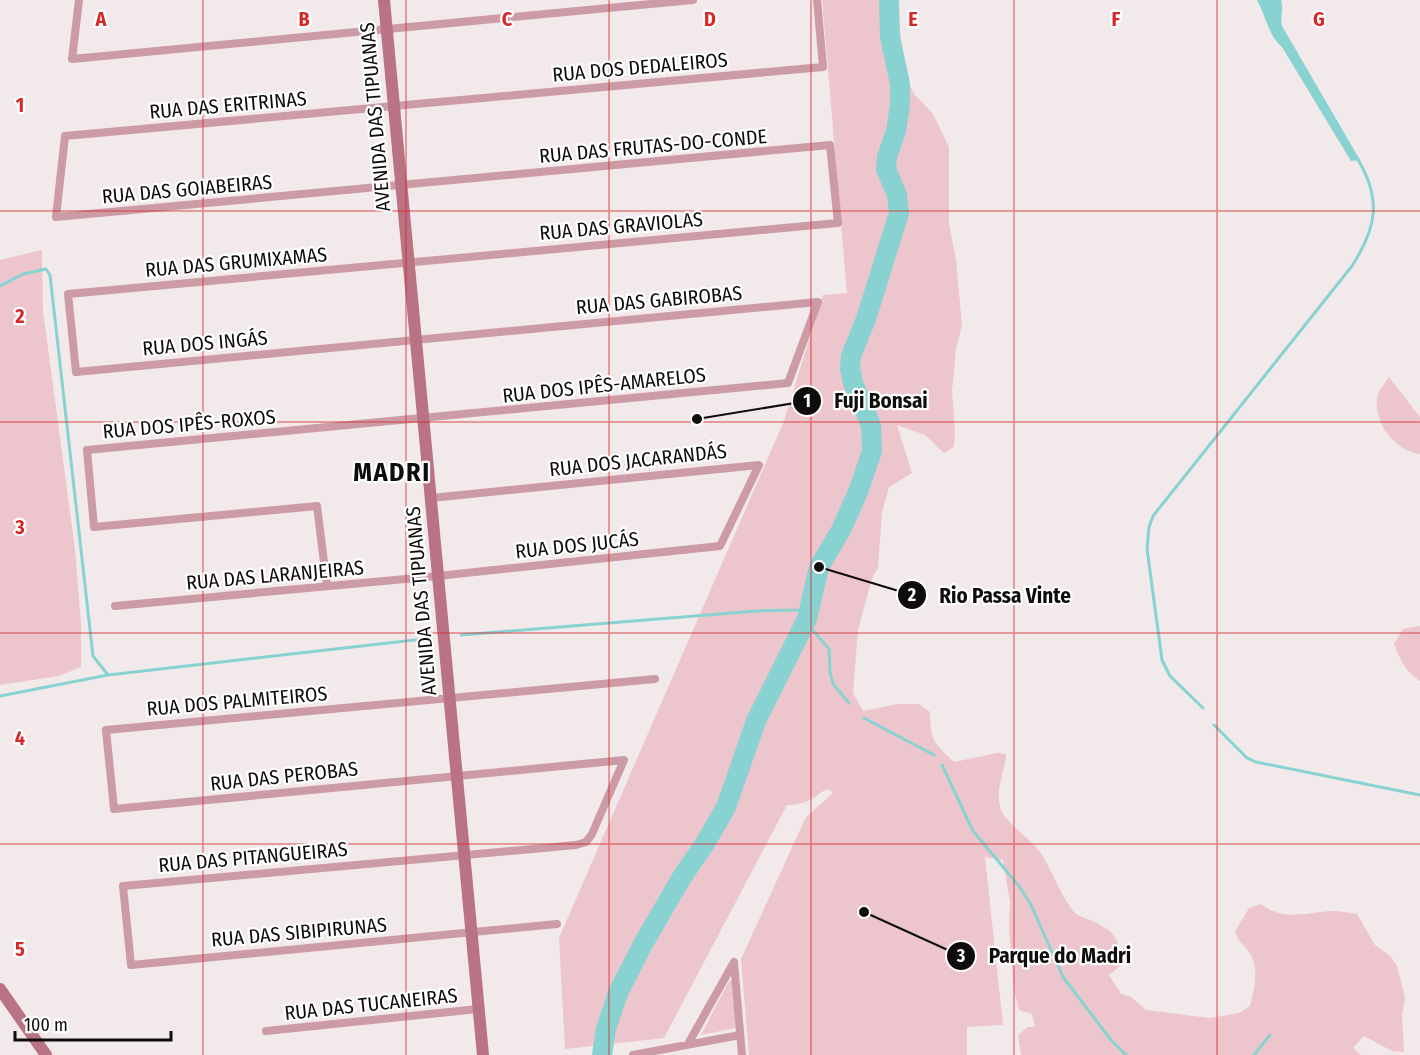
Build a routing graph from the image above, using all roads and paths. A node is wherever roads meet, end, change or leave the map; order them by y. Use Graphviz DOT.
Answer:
graph roads {
  1 [pos="80,0"];
  2 [pos="384,0"];
  3 [pos="693,0"];
  4 [pos="817,0"];
  5 [pos="387,30"];
  6 [pos="394,107"];
  7 [pos="65,136"];
  8 [pos="401,186"];
  9 [pos="838,223"];
  10 [pos="408,263"];
  11 [pos="68,294"];
  12 [pos="417,340"];
  13 [pos="788,383"];
  14 [pos="423,419"];
  15 [pos="431,498"];
  16 [pos="720,546"];
  17 [pos="438,576"];
  18 [pos="327,586"];
  19 [pos="115,606"];
  20 [pos="655,679"];
  21 [pos="450,698"];
  22 [pos="457,776"];
  23 [pos="114,809"];
  24 [pos="465,855"];
  25 [pos="557,924"];
  26 [pos="472,932"];
  27 [pos="130,965"];
  28 [pos="0,989"];
  29 [pos="478,1010"];
  30 [pos="266,1031"];
  31 [pos="740,1035"];
  32 [pos="688,1044"];
  33 [pos="46,1055"];
  34 [pos="483,1055"];
  35 [pos="633,1055"];
  36 [pos="742,1055"];
  1 -- 5 [label="street"];
  2 -- 5 [label="main road, AVENIDA DAS TIPUANAS"];
  3 -- 5 [label="street"];
  4 -- 6 [label="street, RUA DOS DEDALEIROS"];
  5 -- 6 [label="main road, AVENIDA DAS TIPUANAS"];
  6 -- 7 [label="street, RUA DAS ERITRINAS"];
  6 -- 8 [label="main road, AVENIDA DAS TIPUANAS"];
  7 -- 8 [label="street, RUA DAS GOIABEIRAS"];
  8 -- 9 [label="street, RUA DAS FRUTAS-DO-CONDE"];
  8 -- 10 [label="main road, AVENIDA DAS TIPUANAS"];
  9 -- 10 [label="street, RUA DAS GRAVIOLAS"];
  10 -- 11 [label="street, RUA DAS GRUMIXAMAS"];
  10 -- 12 [label="main road, AVENIDA DAS TIPUANAS"];
  11 -- 12 [label="street, RUA DOS INGÁS"];
  12 -- 13 [label="street, RUA DAS GABIROBAS"];
  12 -- 14 [label="main road, AVENIDA DAS TIPUANAS"];
  13 -- 14 [label="street, RUA DOS IPÊS-AMARELOS"];
  14 -- 15 [label="main road, AVENIDA DAS TIPUANAS"];
  14 -- 18 [label="street, RUA DOS IPÊS-ROXOS"];
  15 -- 16 [label="street, RUA DOS JACARANDÁS"];
  15 -- 17 [label="main road, AVENIDA DAS TIPUANAS"];
  16 -- 17 [label="street, RUA DOS JUCÁS"];
  17 -- 18 [label="street, RUA DAS LARANJEIRAS"];
  17 -- 21 [label="main road, AVENIDA DAS TIPUANAS"];
  18 -- 19 [label="street, RUA DAS LARANJEIRAS"];
  20 -- 21 [label="street"];
  21 -- 22 [label="main road, AVENIDA DAS TIPUANAS"];
  21 -- 23 [label="street, RUA DOS PALMITEIROS"];
  22 -- 23 [label="street, RUA DAS PEROBAS"];
  22 -- 24 [label="main road, AVENIDA DAS TIPUANAS"];
  22 -- 24 [label="street, RUA DAS PEROBAS"];
  24 -- 26 [label="main road, AVENIDA DAS TIPUANAS"];
  24 -- 27 [label="street, RUA DAS PITANGUEIRAS"];
  25 -- 26 [label="street, RUA DAS SIBIPIRUNAS"];
  26 -- 27 [label="street, RUA DAS SIBIPIRUNAS"];
  26 -- 29 [label="main road, AVENIDA DAS TIPUANAS"];
  28 -- 33 [label="main road"];
  29 -- 30 [label="street, RUA DAS TUCANEIRAS"];
  29 -- 34 [label="main road, AVENIDA DAS TIPUANAS"];
  31 -- 32 [label="street"];
  31 -- 32 [label="street"];
  31 -- 36 [label="street"];
  32 -- 35 [label="street"];
}
